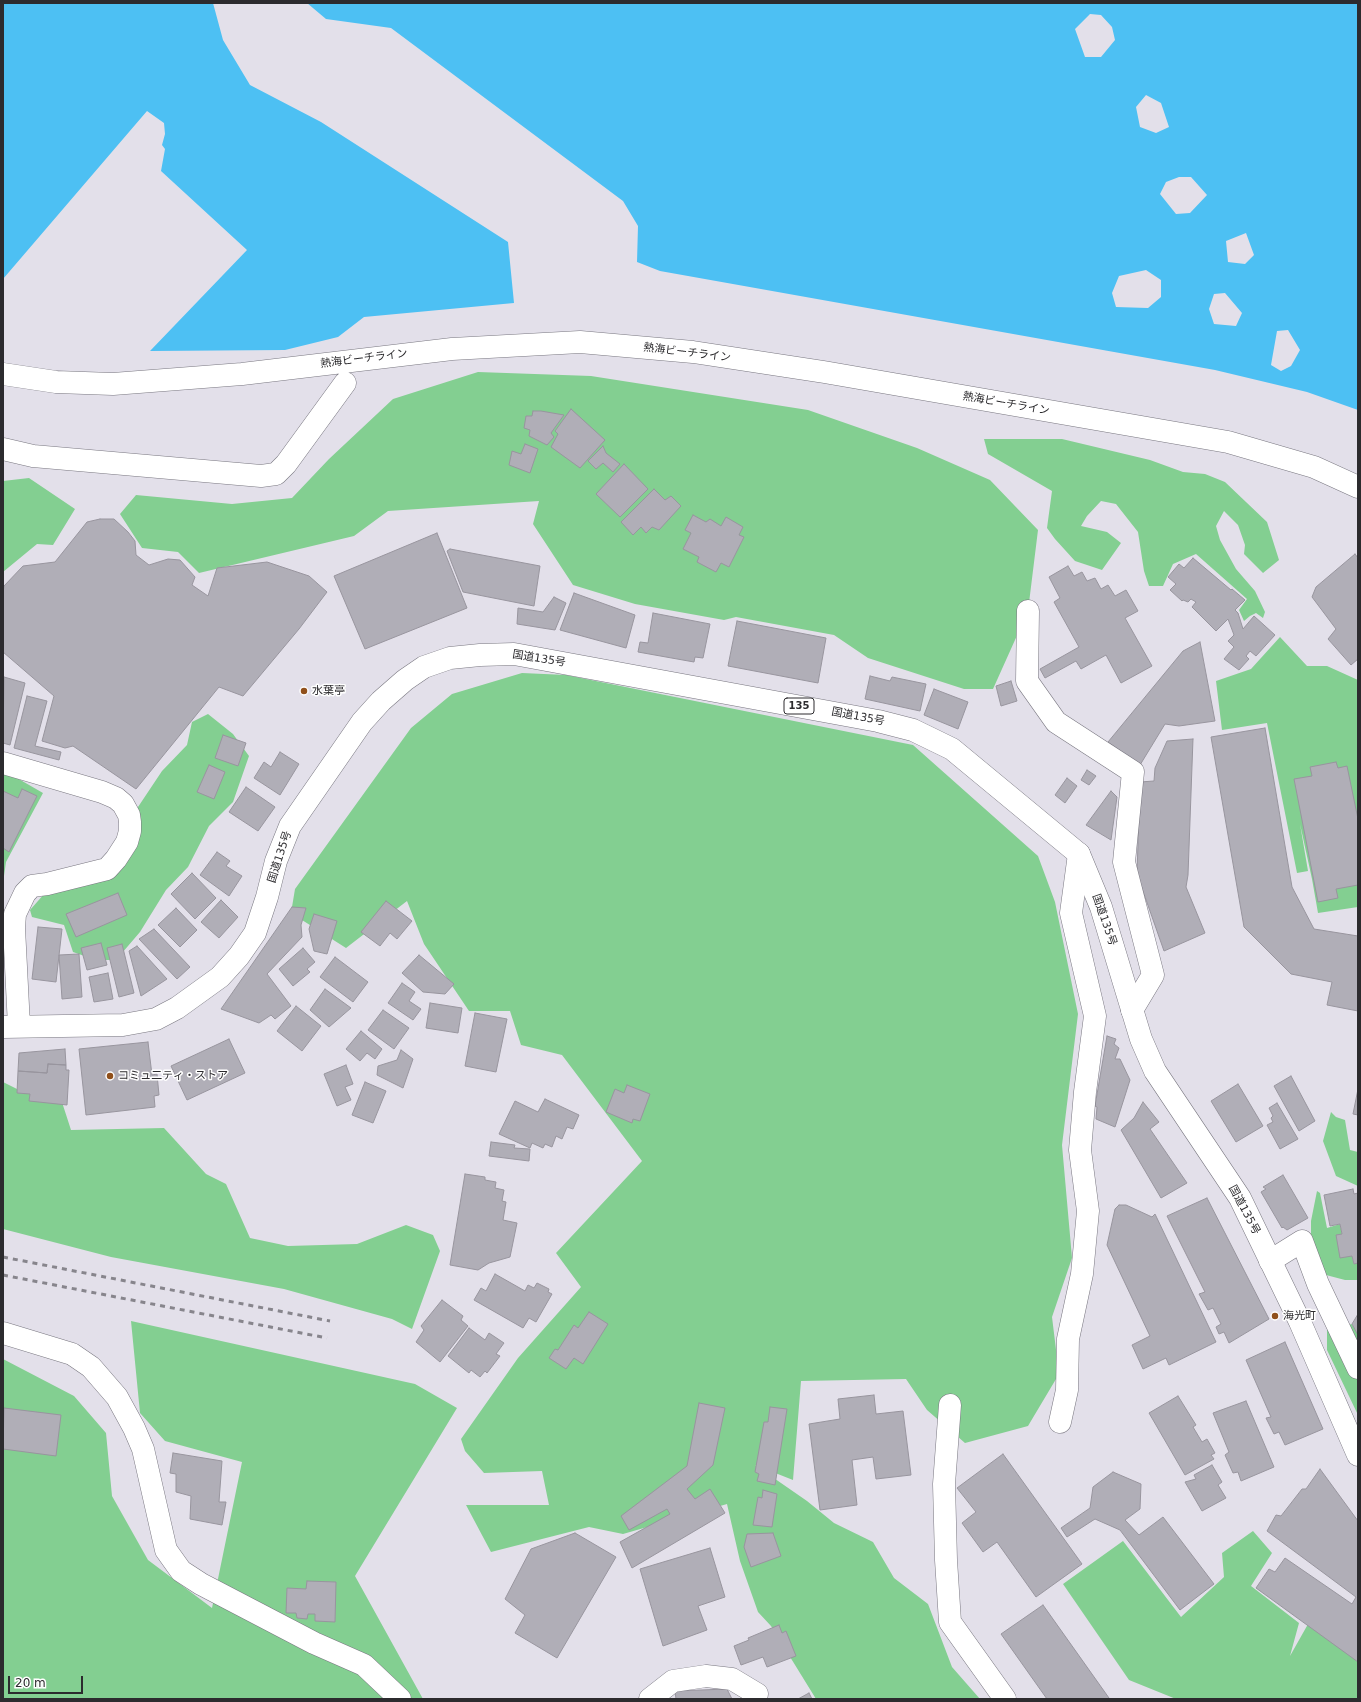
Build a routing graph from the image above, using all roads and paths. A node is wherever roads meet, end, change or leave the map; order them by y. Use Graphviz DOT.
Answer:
graph roads {
  1 [pos="3,374"];
  2 [pos="345,383"];
  3 [pos="3,449"];
  4 [pos="1358,487"];
  5 [pos="1028,611"];
  6 [pos="3,763"];
  7 [pos="1079,854"];
  8 [pos="1132,1010"];
  9 [pos="11,1027"];
  10 [pos="1270,1261"];
  11 [pos="3,1333"];
  12 [pos="1358,1368"];
  13 [pos="950,1405"];
  14 [pos="1060,1422"];
  15 [pos="1358,1455"];
  16 [pos="757,1694"];
  17 [pos="400,1699"];
  18 [pos="650,1699"];
  19 [pos="1005,1699"];
  1 -- 4 [label="main road, 熱海ビーチライン"];
  2 -- 3 [label="main road"];
  5 -- 8 [label="main road"];
  6 -- 9 [label="main road"];
  7 -- 8 [label="main road, 国道135号 / 135"];
  7 -- 9 [label="main road, 国道135号 / 135"];
  7 -- 14 [label="main road"];
  8 -- 10 [label="main road, 国道135号 / 135"];
  10 -- 12 [label="main road"];
  10 -- 15 [label="main road, 国道135号 / 135"];
  11 -- 17 [label="main road"];
  13 -- 19 [label="main road"];
  16 -- 18 [label="main road"];
}
